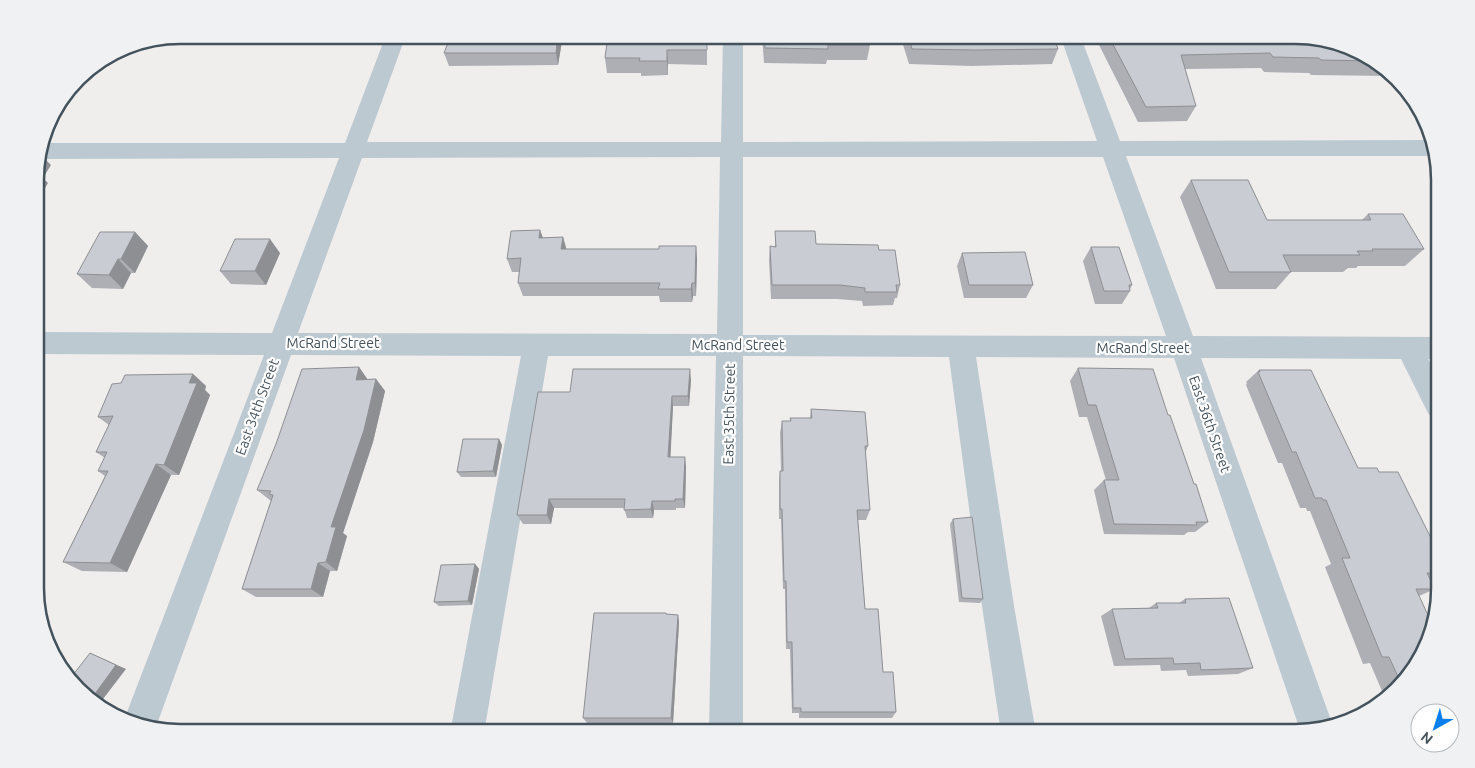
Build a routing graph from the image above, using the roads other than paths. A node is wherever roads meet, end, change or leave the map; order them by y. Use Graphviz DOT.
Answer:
graph roads {
  1 [pos="393,44"];
  2 [pos="733,44"];
  3 [pos="1073,44"];
  4 [pos="1110,148"];
  5 [pos="1428,148"];
  6 [pos="733,150"];
  7 [pos="353,151"];
  8 [pos="46,152"];
  9 [pos="44,342"];
  10 [pos="281,343"];
  11 [pos="537,344"];
  12 [pos="729,345"];
  13 [pos="961,346"];
  14 [pos="1184,348"];
  15 [pos="1409,348"];
  16 [pos="1431,348"];
  17 [pos="1431,389"];
  18 [pos="142,719"];
  19 [pos="1315,723"];
  20 [pos="469,724"];
  21 [pos="726,724"];
  22 [pos="1017,724"];
  1 -- 7 [label="street, East 34th Street"];
  2 -- 6 [label="street, East 35th Street"];
  3 -- 4 [label="street, East 36th Street"];
  4 -- 5 [label="street"];
  4 -- 6 [label="street"];
  4 -- 14 [label="street, East 36th Street"];
  6 -- 7 [label="street"];
  6 -- 12 [label="street, East 35th Street"];
  7 -- 8 [label="street"];
  7 -- 10 [label="street, East 34th Street"];
  9 -- 10 [label="street, McRand Street"];
  10 -- 11 [label="street, McRand Street"];
  10 -- 18 [label="street, East 34th Street"];
  11 -- 12 [label="street, McRand Street"];
  11 -- 20 [label="street"];
  12 -- 13 [label="street, McRand Street"];
  12 -- 21 [label="street, East 35th Street"];
  13 -- 14 [label="street, McRand Street"];
  13 -- 22 [label="street"];
  14 -- 15 [label="street, McRand Street"];
  14 -- 19 [label="street, East 36th Street"];
  15 -- 16 [label="street, McRand Street"];
  15 -- 17 [label="street"];
}
